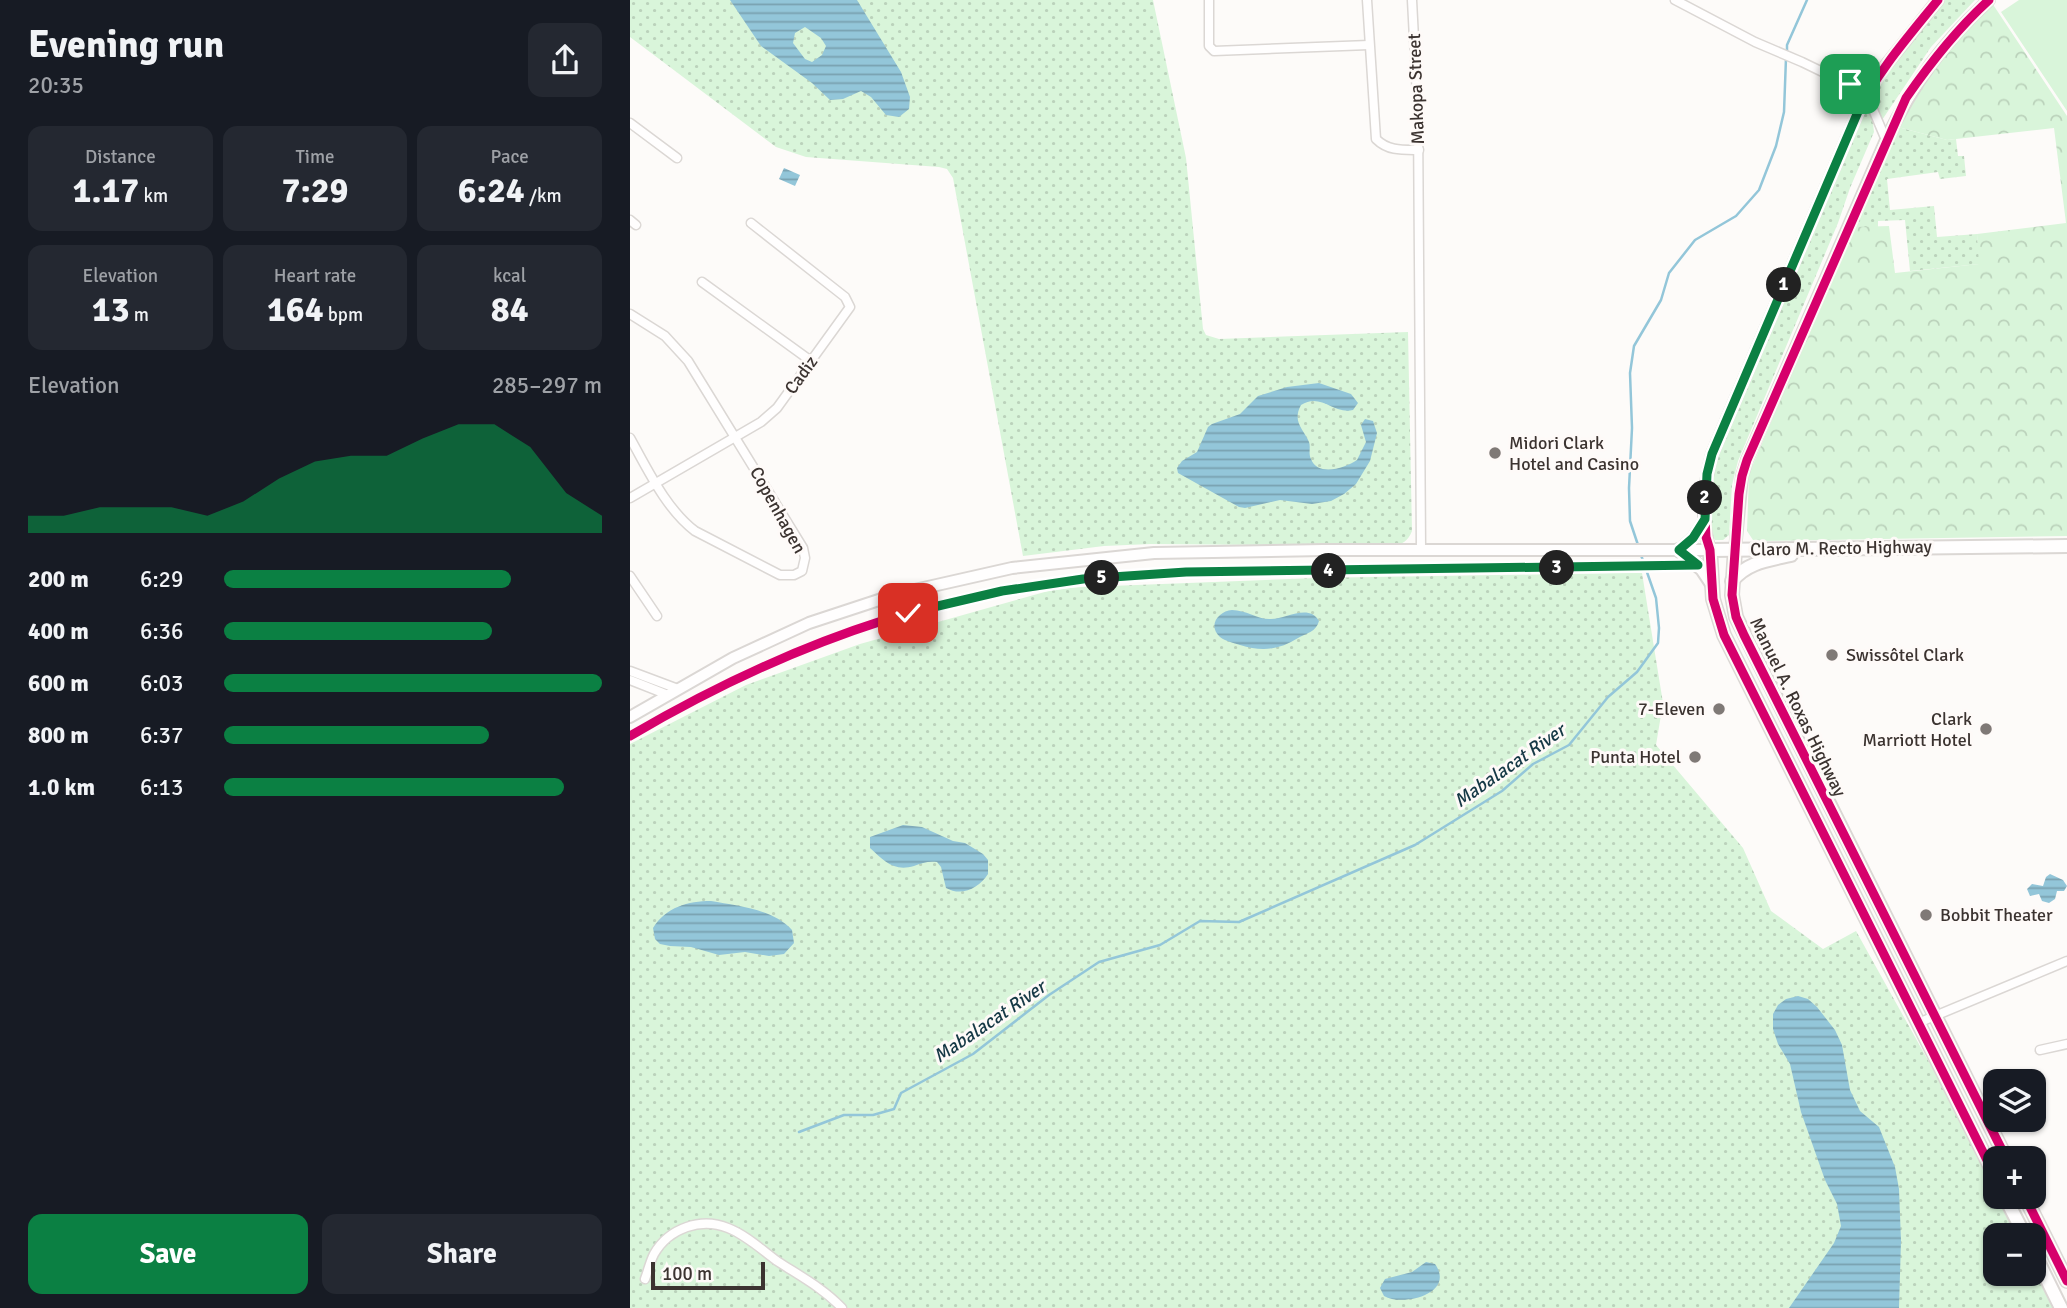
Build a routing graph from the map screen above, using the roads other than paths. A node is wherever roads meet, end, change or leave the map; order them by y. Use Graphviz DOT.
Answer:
graph roads {
  1 [pos="1209,0"];
  2 [pos="1367,0"];
  3 [pos="1412,0"];
  4 [pos="1675,0"];
  5 [pos="1938,0"];
  6 [pos="1989,0"];
  7 [pos="1369,44"];
  8 [pos="1866,93"];
  9 [pos="630,124"];
  10 [pos="1886,140"];
  11 [pos="1419,150"];
  12 [pos="677,158"];
  13 [pos="751,223"];
  14 [pos="702,282"];
  15 [pos="630,314"];
  16 [pos="811,361"];
  17 [pos="736,437"];
  18 [pos="630,438"];
  19 [pos="656,482"];
  20 [pos="630,498"];
  21 [pos="1705,519"];
  22 [pos="2067,546"];
  23 [pos="1421,550"];
  24 [pos="1679,550"];
  25 [pos="1710,550"];
  26 [pos="1735,550"];
  27 [pos="1810,550"];
  28 [pos="630,576"];
  29 [pos="1732,581"];
  30 [pos="1712,584"];
  31 [pos="657,617"];
  32 [pos="630,671"];
  33 [pos="630,680"];
  34 [pos="673,692"];
  35 [pos="630,717"];
  36 [pos="2067,961"];
  37 [pos="1935,1014"];
  38 [pos="1918,1023"];
  39 [pos="2067,1044"];
  40 [pos="2040,1050"];
  41 [pos="2000,1146"];
  42 [pos="1983,1152"];
  43 [pos="2031,1209"];
  44 [pos="2046,1277"];
  45 [pos="645,1279"];
  46 [pos="2067,1281"];
  47 [pos="842,1308"];
  48 [pos="2061,1308"];
  1 -- 7 [label="street"];
  2 -- 7 [label="street"];
  3 -- 11 [label="street, Makopa Street"];
  4 -- 8 [label="street"];
  5 -- 8 [label="main road, Manuel A. Roxas Highway"];
  6 -- 10 [label="main road, Manuel A. Roxas Highway"];
  7 -- 11 [label="street"];
  8 -- 10 [label="street"];
  8 -- 21 [label="main road, Manuel A. Roxas Highway"];
  9 -- 12 [label="street"];
  10 -- 26 [label="main road, Manuel A. Roxas Highway"];
  11 -- 23 [label="street, Makopa Street"];
  13 -- 16 [label="street, Cadiz"];
  14 -- 16 [label="street"];
  15 -- 17 [label="street, Copenhagen"];
  16 -- 17 [label="street, Cadiz"];
  17 -- 19 [label="street, Cadiz"];
  17 -- 19 [label="street, Copenhagen"];
  18 -- 19 [label="street"];
  19 -- 20 [label="street, Cadiz"];
  21 -- 24 [label="main road"];
  21 -- 25 [label="main road, Manuel A. Roxas Highway"];
  22 -- 27 [label="main road, Claro M. Recto Highway"];
  23 -- 24 [label="main road, Claro M. Recto Highway"];
  23 -- 34 [label="main road"];
  24 -- 25 [label="main road, Claro M. Recto Highway"];
  24 -- 30 [label="main road"];
  25 -- 26 [label="main road, Claro M. Recto Highway"];
  25 -- 30 [label="main road, Manuel A. Roxas Highway"];
  26 -- 27 [label="main road, Claro M. Recto Highway"];
  26 -- 29 [label="main road, Manuel A. Roxas Highway"];
  27 -- 29 [label="main road"];
  28 -- 31 [label="street"];
  29 -- 37 [label="main road, Manuel A. Roxas Highway"];
  30 -- 38 [label="main road, Manuel A. Roxas Highway"];
  32 -- 34 [label="street"];
  33 -- 34 [label="street"];
  34 -- 35 [label="main road"];
  36 -- 37 [label="street"];
  37 -- 38 [label="street"];
  37 -- 41 [label="main road, Manuel A. Roxas Highway"];
  38 -- 42 [label="main road, Manuel A. Roxas Highway"];
  39 -- 40 [label="street"];
  43 -- 46 [label="main road"];
  44 -- 48 [label="main road"];
  45 -- 47 [label="street"];
}
